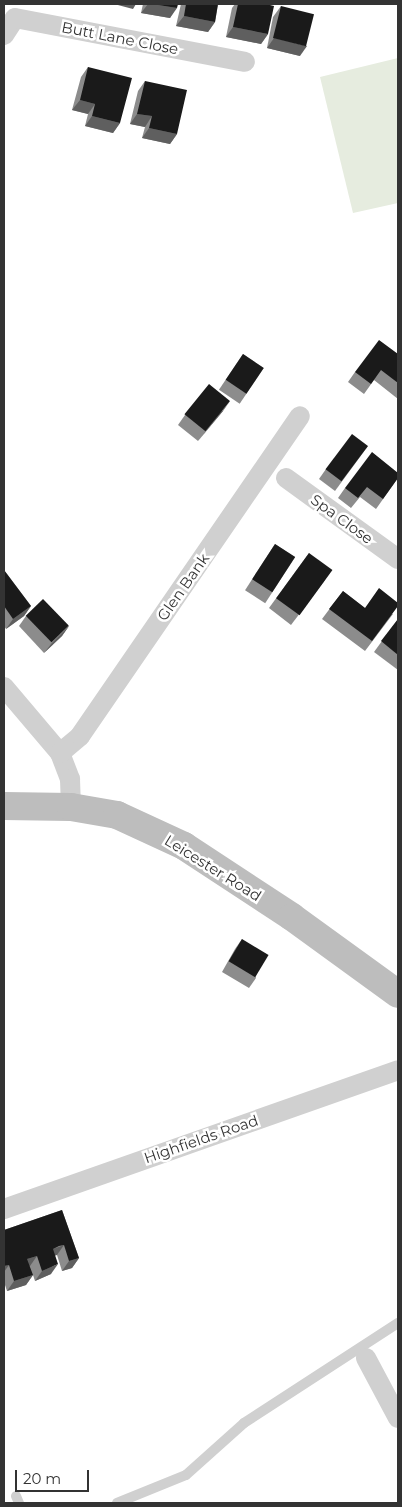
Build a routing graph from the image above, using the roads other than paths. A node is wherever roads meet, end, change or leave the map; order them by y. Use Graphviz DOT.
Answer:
graph roads {
  1 [pos="4,35"];
  2 [pos="245,62"];
  3 [pos="300,416"];
  4 [pos="286,478"];
  5 [pos="398,560"];
  6 [pos="4,687"];
  7 [pos="60,753"];
  8 [pos="4,806"];
  9 [pos="71,807"];
  10 [pos="398,994"];
  11 [pos="398,1070"];
  12 [pos="4,1209"];
  13 [pos="398,1323"];
  14 [pos="366,1358"];
  15 [pos="398,1418"];
  16 [pos="117,1503"];
  1 -- 2 [label="street, Butt Lane Close"];
  3 -- 7 [label="street, Glen Bank"];
  4 -- 5 [label="street, Spa Close"];
  6 -- 7 [label="street"];
  7 -- 9 [label="street"];
  8 -- 9 [label="main road, Leicester Road"];
  9 -- 10 [label="main road, Leicester Road"];
  11 -- 12 [label="street, Highfields Road"];
  13 -- 16 [label="lane"];
  14 -- 15 [label="street"];
}
